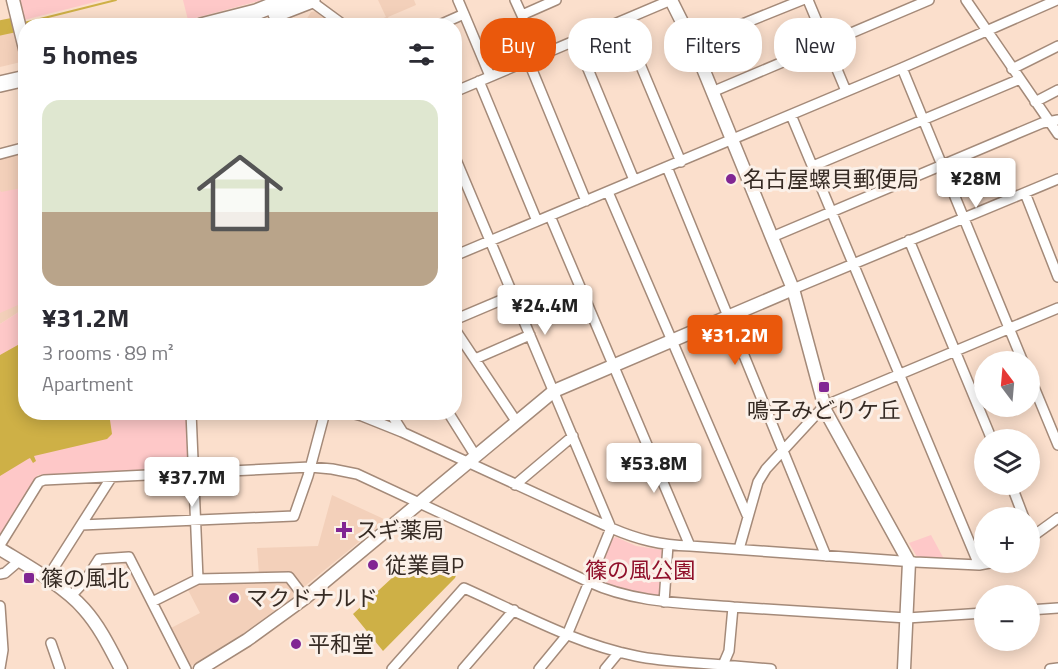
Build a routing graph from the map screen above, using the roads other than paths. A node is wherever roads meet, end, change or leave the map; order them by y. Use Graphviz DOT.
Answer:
graph roads {
  1 [pos="13,0"];
  2 [pos="286,0"];
  3 [pos="311,0"];
  4 [pos="458,0"];
  5 [pos="515,0"];
  6 [pos="556,0"];
  7 [pos="671,0"];
  8 [pos="802,0"];
  9 [pos="808,0"];
  10 [pos="929,0"];
  11 [pos="966,0"];
  12 [pos="1057,0"];
  13 [pos="464,14"];
  14 [pos="522,15"];
  15 [pos="232,18"];
  16 [pos="282,18"];
  17 [pos="335,18"];
  18 [pos="455,18"];
  19 [pos="523,18"];
  20 [pos="629,18"];
  21 [pos="680,18"];
  22 [pos="757,18"];
  23 [pos="816,18"];
  24 [pos="18,20"];
  25 [pos="856,30"];
  26 [pos="987,31"];
  27 [pos="1058,46"];
  28 [pos="774,65"];
  29 [pos="902,68"];
  30 [pos="1012,69"];
  31 [pos="18,71"];
  32 [pos="500,72"];
  33 [pos="533,72"];
  34 [pos="589,72"];
  35 [pos="643,72"];
  36 [pos="704,72"];
  37 [pos="838,72"];
  38 [pos="0,76"];
  39 [pos="490,76"];
  40 [pos="1020,79"];
  41 [pos="18,80"];
  42 [pos="479,81"];
  43 [pos="0,84"];
  44 [pos="462,88"];
  45 [pos="1058,90"];
  46 [pos="846,91"];
  47 [pos="712,92"];
  48 [pos="1035,102"];
  49 [pos="791,115"];
  50 [pos="923,119"];
  51 [pos="1054,121"];
  52 [pos="1058,134"];
  53 [pos="731,140"];
  54 [pos="18,149"];
  55 [pos="0,154"];
  56 [pos="681,162"];
  57 [pos="943,165"];
  58 [pos="813,166"];
  59 [pos="667,167"];
  60 [pos="462,174"];
  61 [pos="1058,179"];
  62 [pos="634,180"];
  63 [pos="609,192"];
  64 [pos="1024,193"];
  65 [pos="586,201"];
  66 [pos="832,211"];
  67 [pos="550,216"];
  68 [pos="964,216"];
  69 [pos="537,221"];
  70 [pos="772,237"];
  71 [pos="909,240"];
  72 [pos="490,242"];
  73 [pos="462,253"];
  74 [pos="854,264"];
  75 [pos="1058,277"];
  76 [pos="793,289"];
  77 [pos="513,295"];
  78 [pos="1058,308"];
  79 [pos="728,315"];
  80 [pos="462,317"];
  81 [pos="1010,329"];
  82 [pos="530,335"];
  83 [pos="462,340"];
  84 [pos="672,340"];
  85 [pos="1019,351"];
  86 [pos="955,352"];
  87 [pos="474,359"];
  88 [pos="614,365"];
  89 [pos="899,374"];
  90 [pos="554,391"];
  91 [pos="1040,402"];
  92 [pos="824,406"];
  93 [pos="192,420"];
  94 [pos="323,420"];
  95 [pos="372,420"];
  96 [pos="395,420"];
  97 [pos="452,420"];
  98 [pos="516,421"];
  99 [pos="987,429"];
  100 [pos="402,432"];
  101 [pos="573,436"];
  102 [pos="1058,445"];
  103 [pos="783,448"];
  104 [pos="471,459"];
  105 [pos="310,468"];
  106 [pos="194,474"];
  107 [pos="111,478"];
  108 [pos="515,484"];
  109 [pos="416,503"];
  110 [pos="747,515"];
  111 [pos="1058,518"];
  112 [pos="195,522"];
  113 [pos="81,525"];
  114 [pos="611,528"];
  115 [pos="1040,529"];
  116 [pos="668,545"];
  117 [pos="690,546"];
  118 [pos="0,547"];
  119 [pos="739,549"];
  120 [pos="974,553"];
  121 [pos="826,556"];
  122 [pos="19,561"];
  123 [pos="909,562"];
  124 [pos="974,565"];
  125 [pos="0,574"];
  126 [pos="198,579"];
  127 [pos="46,580"];
  128 [pos="590,582"];
  129 [pos="71,596"];
  130 [pos="305,597"];
  131 [pos="152,602"];
  132 [pos="664,602"];
  133 [pos="0,606"];
  134 [pos="733,607"];
  135 [pos="1058,608"];
  136 [pos="1040,609"];
  137 [pos="514,610"];
  138 [pos="974,614"];
  139 [pos="907,618"];
  140 [pos="567,634"];
  141 [pos="51,643"];
  142 [pos="619,652"];
  143 [pos="667,660"];
  144 [pos="722,667"];
  145 [pos="0,668"];
  146 [pos="1058,668"];
  147 [pos="60,669"];
  148 [pos="121,669"];
  149 [pos="186,669"];
  150 [pos="200,669"];
  151 [pos="392,669"];
  152 [pos="463,669"];
  153 [pos="539,669"];
  154 [pos="605,669"];
  155 [pos="662,669"];
  156 [pos="771,669"];
  157 [pos="904,669"];
  158 [pos="1050,669"];
  1 -- 24 [label="street"];
  2 -- 15 [label="main road"];
  3 -- 16 [label="main road"];
  3 -- 17 [label="street"];
  4 -- 13 [label="street"];
  5 -- 14 [label="street"];
  6 -- 14 [label="street"];
  7 -- 20 [label="street"];
  7 -- 21 [label="street"];
  8 -- 22 [label="street"];
  9 -- 23 [label="street"];
  10 -- 25 [label="street"];
  11 -- 26 [label="street"];
  12 -- 26 [label="street"];
  13 -- 18 [label="street"];
  13 -- 39 [label="street"];
  14 -- 19 [label="street"];
  26 -- 29 [label="street"];
  26 -- 30 [label="street"];
  27 -- 30 [label="street"];
  28 -- 47 [label="street"];
  29 -- 46 [label="street"];
  29 -- 50 [label="street"];
  30 -- 40 [label="street"];
  31 -- 38 [label="main road"];
  32 -- 39 [label="street"];
  33 -- 65 [label="street"];
  34 -- 62 [label="street"];
  35 -- 56 [label="street"];
  36 -- 47 [label="street"];
  37 -- 46 [label="street"];
  39 -- 42 [label="street"];
  40 -- 48 [label="street"];
  40 -- 50 [label="street"];
  41 -- 43 [label="main road"];
  42 -- 44 [label="street"];
  42 -- 69 [label="street"];
  45 -- 48 [label="street"];
  46 -- 49 [label="street"];
  47 -- 53 [label="street"];
  48 -- 51 [label="street"];
  49 -- 53 [label="street"];
  49 -- 58 [label="street"];
  50 -- 57 [label="street"];
  50 -- 58 [label="street"];
  51 -- 52 [label="street"];
  51 -- 57 [label="street"];
  53 -- 56 [label="street"];
  53 -- 70 [label="street"];
  54 -- 55 [label="street"];
  56 -- 59 [label="street"];
  57 -- 66 [label="street"];
  57 -- 68 [label="street"];
  58 -- 66 [label="street"];
  59 -- 62 [label="street"];
  59 -- 79 [label="street"];
  60 -- 72 [label="street"];
  61 -- 64 [label="street"];
  62 -- 63 [label="street"];
  63 -- 65 [label="street"];
  63 -- 84 [label="street"];
  64 -- 68 [label="street"];
  64 -- 75 [label="street"];
  65 -- 67 [label="street"];
  66 -- 70 [label="street"];
  66 -- 74 [label="street"];
  67 -- 69 [label="street"];
  67 -- 88 [label="street"];
  68 -- 71 [label="street"];
  68 -- 81 [label="street"];
  69 -- 72 [label="street"];
  70 -- 76 [label="street"];
  71 -- 74 [label="street"];
  71 -- 86 [label="street"];
  72 -- 73 [label="street"];
  72 -- 77 [label="street"];
  74 -- 76 [label="street"];
  74 -- 89 [label="street"];
  76 -- 79 [label="street"];
  76 -- 92 [label="street"];
  77 -- 80 [label="street"];
  77 -- 82 [label="street"];
  78 -- 81 [label="street"];
  79 -- 84 [label="street"];
  79 -- 103 [label="street"];
  81 -- 85 [label="street"];
  81 -- 86 [label="street"];
  82 -- 87 [label="street"];
  82 -- 90 [label="street"];
  83 -- 87 [label="street"];
  84 -- 88 [label="street"];
  84 -- 110 [label="street"];
  86 -- 89 [label="street"];
  86 -- 99 [label="street"];
  87 -- 98 [label="street"];
  88 -- 90 [label="street"];
  88 -- 117 [label="street"];
  89 -- 92 [label="street"];
  89 -- 120 [label="street"];
  90 -- 98 [label="street"];
  90 -- 101 [label="street"];
  91 -- 102 [label="street"];
  92 -- 103 [label="street"];
  92 -- 123 [label="street"];
  93 -- 106 [label="street"];
  94 -- 105 [label="street"];
  95 -- 100 [label="street"];
  96 -- 100 [label="street"];
  97 -- 104 [label="street"];
  98 -- 104 [label="street"];
  100 -- 104 [label="street"];
  101 -- 108 [label="street"];
  101 -- 114 [label="street"];
  103 -- 110 [label="street"];
  103 -- 121 [label="street"];
  104 -- 108 [label="street"];
  104 -- 109 [label="street"];
  105 -- 106 [label="street"];
  105 -- 109 [label="street"];
  105 -- 112 [label="street"];
  106 -- 107 [label="street"];
  106 -- 112 [label="street"];
  107 -- 113 [label="street"];
  107 -- 118 [label="street"];
  108 -- 114 [label="street"];
  109 -- 128 [label="street"];
  109 -- 130 [label="street"];
  110 -- 119 [label="street"];
  111 -- 115 [label="street"];
  112 -- 113 [label="street"];
  112 -- 126 [label="street"];
  113 -- 127 [label="street"];
  114 -- 116 [label="street"];
  114 -- 128 [label="street"];
  116 -- 117 [label="street"];
  116 -- 132 [label="street"];
  117 -- 119 [label="street"];
  118 -- 122 [label="street"];
  119 -- 121 [label="street"];
  121 -- 123 [label="street"];
  122 -- 125 [label="street"];
  122 -- 127 [label="street"];
  123 -- 124 [label="street"];
  123 -- 139 [label="street"];
  126 -- 130 [label="street"];
  126 -- 131 [label="street"];
  127 -- 129 [label="street"];
  128 -- 132 [label="street"];
  128 -- 140 [label="street"];
  129 -- 131 [label="street"];
  129 -- 148 [label="street"];
  130 -- 150 [label="street"];
  131 -- 149 [label="street"];
  132 -- 134 [label="street"];
  133 -- 145 [label="street"];
  134 -- 139 [label="street"];
  134 -- 144 [label="street"];
  135 -- 136 [label="street"];
  137 -- 140 [label="street"];
  137 -- 151 [label="street"];
  137 -- 152 [label="street"];
  138 -- 139 [label="street"];
  139 -- 157 [label="street"];
  140 -- 142 [label="street"];
  140 -- 153 [label="street"];
  141 -- 147 [label="street"];
  142 -- 143 [label="street"];
  142 -- 154 [label="street"];
  143 -- 144 [label="street"];
  143 -- 155 [label="street"];
  144 -- 156 [label="street"];
  146 -- 158 [label="street"];
}
